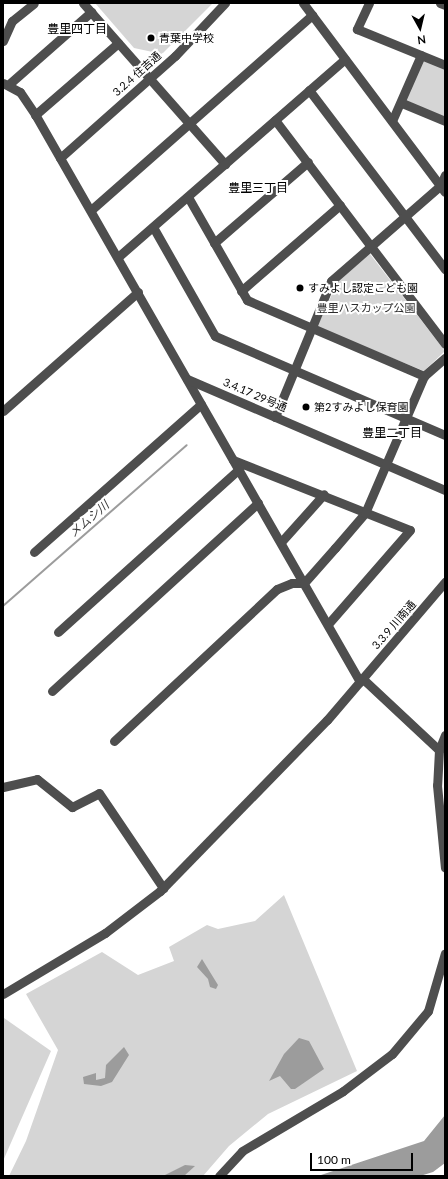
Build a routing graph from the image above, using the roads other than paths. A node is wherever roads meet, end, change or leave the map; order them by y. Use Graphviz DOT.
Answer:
graph roads {
  1 [pos="34,3"];
  2 [pos="83,3"];
  3 [pos="225,3"];
  4 [pos="303,3"];
  5 [pos="369,3"];
  6 [pos="440,3"];
  7 [pos="445,5"];
  8 [pos="90,12"];
  9 [pos="312,15"];
  10 [pos="3,41"];
  11 [pos="118,43"];
  12 [pos="421,55"];
  13 [pos="345,59"];
  14 [pos="445,65"];
  15 [pos="149,79"];
  16 [pos="5,84"];
  17 [pos="309,90"];
  18 [pos="402,103"];
  19 [pos="35,115"];
  20 [pos="275,120"];
  21 [pos="392,121"];
  22 [pos="445,121"];
  23 [pos="188,123"];
  24 [pos="60,158"];
  25 [pos="308,162"];
  26 [pos="225,164"];
  27 [pos="445,175"];
  28 [pos="443,189"];
  29 [pos="188,196"];
  30 [pos="340,205"];
  31 [pos="91,210"];
  32 [pos="405,216"];
  33 [pos="153,227"];
  34 [pos="214,243"];
  35 [pos="371,246"];
  36 [pos="118,257"];
  37 [pos="445,269"];
  38 [pos="241,291"];
  39 [pos="138,292"];
  40 [pos="311,329"];
  41 [pos="445,344"];
  42 [pos="445,358"];
  43 [pos="294,370"];
  44 [pos="424,376"];
  45 [pos="187,379"];
  46 [pos="201,404"];
  47 [pos="3,411"];
  48 [pos="275,417"];
  49 [pos="407,417"];
  50 [pos="445,435"];
  51 [pos="233,460"];
  52 [pos="387,465"];
  53 [pos="239,469"];
  54 [pos="445,490"];
  55 [pos="324,494"];
  56 [pos="258,503"];
  57 [pos="366,511"];
  58 [pos="280,542"];
  59 [pos="34,552"];
  60 [pos="445,582"];
  61 [pos="304,583"];
  62 [pos="328,624"];
  63 [pos="58,632"];
  64 [pos="362,680"];
  65 [pos="52,691"];
  66 [pos="445,735"];
  67 [pos="114,741"];
  68 [pos="439,750"];
  69 [pos="3,787"];
  70 [pos="445,868"];
  71 [pos="163,888"];
  72 [pos="445,953"];
  73 [pos="3,994"];
  74 [pos="220,1176"];
  1 -- 10 [label="street"];
  2 -- 8 [label="street"];
  3 -- 15 [label="street, 3.2.4 住吉通"];
  4 -- 9 [label="street"];
  5 -- 12 [label="street"];
  6 -- 7 [label="street"];
  8 -- 11 [label="street"];
  8 -- 16 [label="street"];
  9 -- 13 [label="street"];
  9 -- 23 [label="street"];
  11 -- 15 [label="street"];
  11 -- 19 [label="street"];
  12 -- 14 [label="street"];
  12 -- 18 [label="street"];
  13 -- 17 [label="street"];
  13 -- 21 [label="street"];
  15 -- 23 [label="street"];
  15 -- 24 [label="street, 3.2.4 住吉通"];
  16 -- 19 [label="street"];
  17 -- 20 [label="street"];
  17 -- 32 [label="street"];
  18 -- 21 [label="street"];
  18 -- 22 [label="street"];
  19 -- 24 [label="street"];
  20 -- 25 [label="street"];
  20 -- 26 [label="street"];
  21 -- 28 [label="street"];
  23 -- 26 [label="street"];
  23 -- 31 [label="street"];
  24 -- 31 [label="street"];
  25 -- 30 [label="street"];
  25 -- 34 [label="street"];
  26 -- 29 [label="street"];
  27 -- 28 [label="street"];
  28 -- 32 [label="street"];
  29 -- 33 [label="street"];
  29 -- 34 [label="street"];
  30 -- 35 [label="street"];
  30 -- 38 [label="street"];
  31 -- 36 [label="street"];
  32 -- 35 [label="street"];
  32 -- 37 [label="street"];
  33 -- 36 [label="street"];
  33 -- 43 [label="street"];
  34 -- 38 [label="street"];
  35 -- 40 [label="street"];
  35 -- 41 [label="street"];
  36 -- 39 [label="street"];
  38 -- 40 [label="street"];
  39 -- 45 [label="street"];
  39 -- 47 [label="street"];
  40 -- 43 [label="street"];
  40 -- 44 [label="street"];
  42 -- 44 [label="street"];
  43 -- 48 [label="street"];
  43 -- 49 [label="street"];
  44 -- 49 [label="street"];
  45 -- 46 [label="street"];
  45 -- 48 [label="street, 3.4.17 29号通"];
  46 -- 51 [label="street"];
  46 -- 59 [label="street"];
  48 -- 52 [label="street, 3.4.17 29号通"];
  49 -- 50 [label="street"];
  49 -- 52 [label="street"];
  51 -- 53 [label="street"];
  51 -- 55 [label="street"];
  52 -- 54 [label="street, 3.4.17 29号通"];
  52 -- 57 [label="street"];
  53 -- 56 [label="street"];
  53 -- 63 [label="street"];
  55 -- 57 [label="street"];
  55 -- 58 [label="street"];
  56 -- 58 [label="street"];
  56 -- 65 [label="street"];
  57 -- 61 [label="street"];
  57 -- 62 [label="street"];
  58 -- 61 [label="street"];
  60 -- 64 [label="street, 3.3.9 川南通"];
  61 -- 62 [label="street"];
  61 -- 67 [label="street"];
  62 -- 64 [label="street"];
  64 -- 68 [label="street"];
  64 -- 71 [label="street, 3.3.9 川南通"];
  66 -- 68 [label="street"];
  68 -- 70 [label="street"];
  69 -- 71 [label="street"];
  71 -- 73 [label="street, 3.3.9 川南通"];
  72 -- 74 [label="street"];
}
